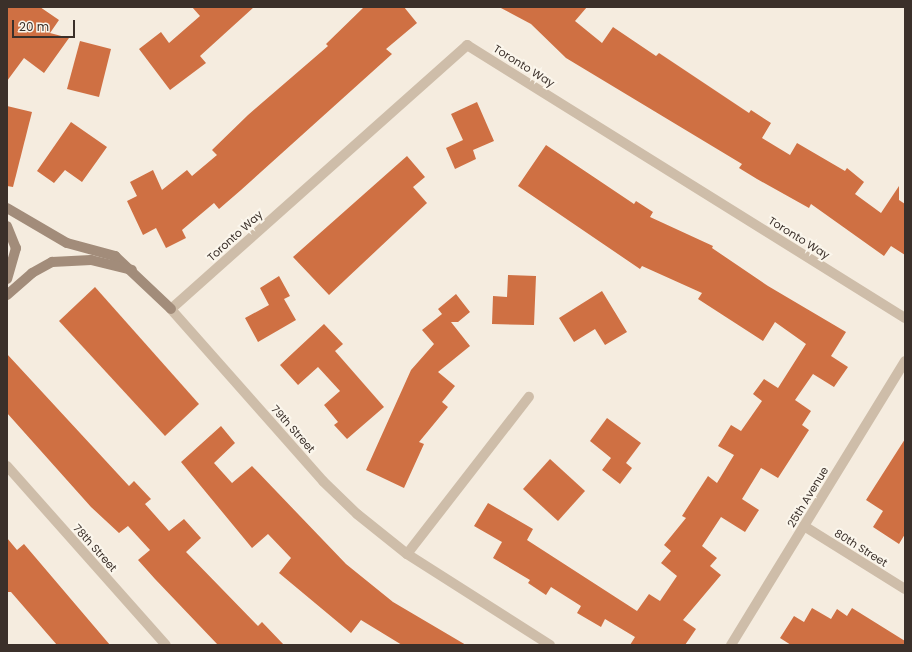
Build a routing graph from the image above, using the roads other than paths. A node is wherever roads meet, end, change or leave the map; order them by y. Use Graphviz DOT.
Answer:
graph roads {
  1 [pos="7,208"];
  2 [pos="7,226"];
  3 [pos="132,270"];
  4 [pos="7,279"];
  5 [pos="7,295"];
  6 [pos="171,309"];
  7 [pos="905,318"];
  8 [pos="905,361"];
  9 [pos="529,397"];
  10 [pos="7,466"];
  11 [pos="804,526"];
  12 [pos="407,554"];
  13 [pos="905,589"];
  14 [pos="166,645"];
  15 [pos="550,645"];
  16 [pos="731,645"];
  1 -- 3 [label="street"];
  2 -- 4 [label="street"];
  3 -- 5 [label="street"];
  3 -- 6 [label="street"];
  6 -- 7 [label="street, Toronto Way"];
  6 -- 12 [label="street, 79th Street"];
  8 -- 11 [label="street, 25th Avenue"];
  9 -- 12 [label="street"];
  10 -- 14 [label="street, 78th Street"];
  11 -- 13 [label="street, 80th Street"];
  11 -- 16 [label="street, 25th Avenue"];
  12 -- 15 [label="street, 79th Street"];
}
